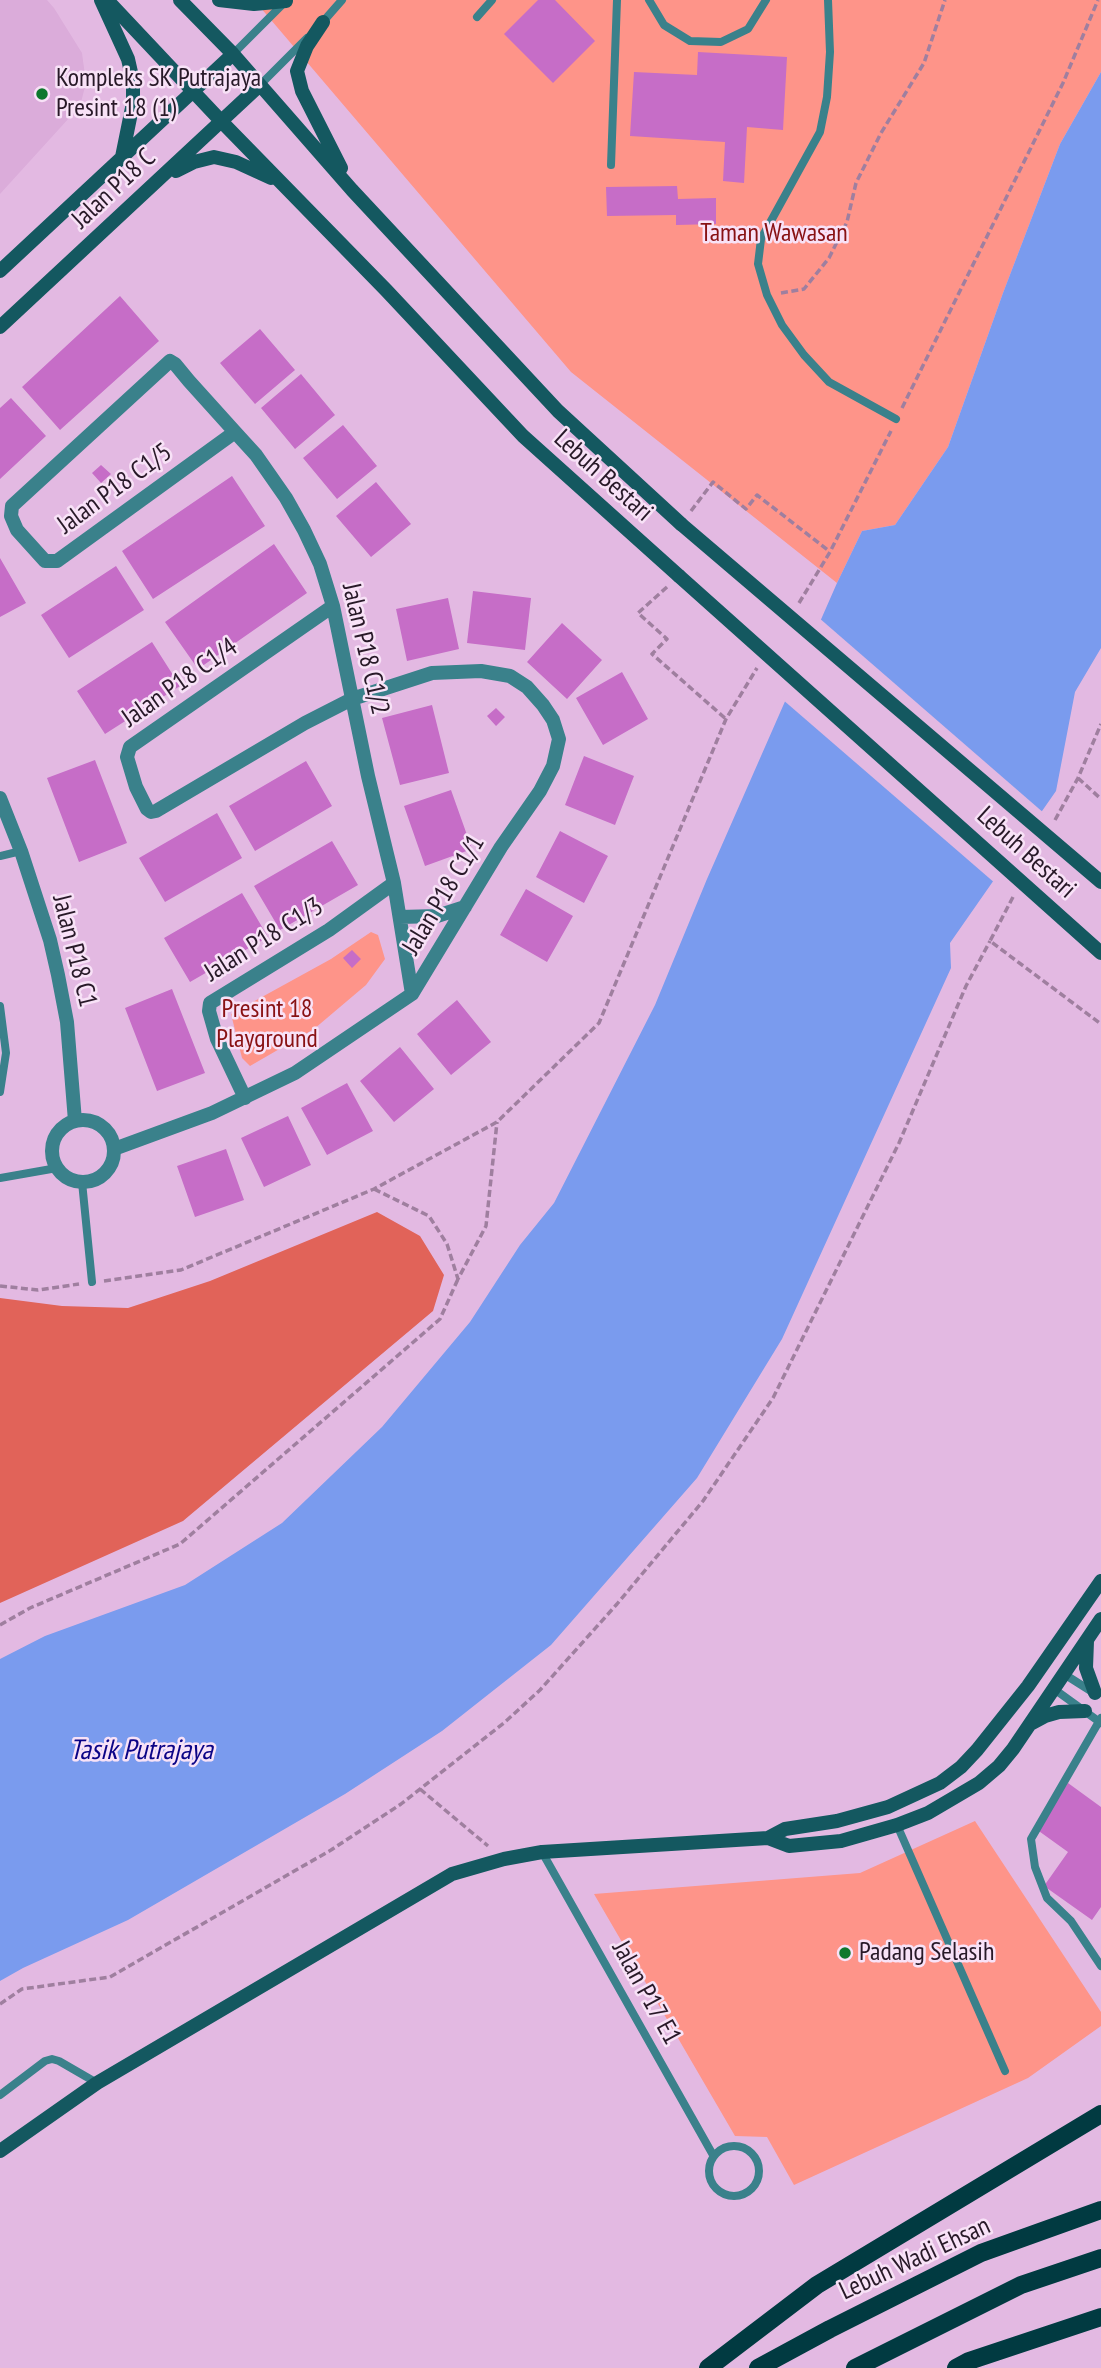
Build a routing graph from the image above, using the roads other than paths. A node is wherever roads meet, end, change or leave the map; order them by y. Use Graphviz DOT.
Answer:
graph roads {
  1 [pos="101,0"];
  2 [pos="107,0"];
  3 [pos="180,0"];
  4 [pos="219,0"];
  5 [pos="341,0"];
  6 [pos="492,0"];
  7 [pos="617,0"];
  8 [pos="649,0"];
  9 [pos="766,0"];
  10 [pos="828,0"];
  11 [pos="287,1"];
  12 [pos="477,17"];
  13 [pos="323,22"];
  14 [pos="233,54"];
  15 [pos="260,85"];
  16 [pos="193,91"];
  17 [pos="221,121"];
  18 [pos="122,157"];
  19 [pos="611,165"];
  20 [pos="163,177"];
  21 [pos="287,188"];
  22 [pos="352,190"];
  23 [pos="0,271"];
  24 [pos="0,327"];
  25 [pos="170,362"];
  26 [pos="897,419"];
  27 [pos="235,432"];
  28 [pos="333,606"];
  29 [pos="352,699"];
  30 [pos="0,798"];
  31 [pos="21,851"];
  32 [pos="0,856"];
  33 [pos="1101,882"];
  34 [pos="394,883"];
  35 [pos="465,907"];
  36 [pos="400,917"];
  37 [pos="1101,953"];
  38 [pos="412,994"];
  39 [pos="0,1006"];
  40 [pos="3,1054"];
  41 [pos="0,1092"];
  42 [pos="245,1098"];
  43 [pos="75,1121"];
  44 [pos="114,1149"];
  45 [pos="57,1168"];
  46 [pos="0,1178"];
  47 [pos="82,1182"];
  48 [pos="92,1282"];
  49 [pos="1101,1581"];
  50 [pos="1101,1619"];
  51 [pos="1087,1640"];
  52 [pos="1049,1654"];
  53 [pos="1057,1679"];
  54 [pos="1028,1686"];
  55 [pos="1098,1695"];
  56 [pos="1085,1710"];
  57 [pos="1100,1721"];
  58 [pos="1031,1724"];
  59 [pos="897,1825"];
  60 [pos="768,1838"];
  61 [pos="542,1852"];
  62 [pos="1101,1966"];
  63 [pos="1005,2071"];
  64 [pos="97,2083"];
  65 [pos="0,2095"];
  66 [pos="1101,2114"];
  67 [pos="0,2151"];
  68 [pos="713,2155"];
  69 [pos="1101,2210"];
  70 [pos="1101,2258"];
  71 [pos="1101,2317"];
  72 [pos="708,2368"];
  73 [pos="758,2368"];
  74 [pos="855,2368"];
  75 [pos="956,2368"];
  1 -- 18 [label="main road"];
  2 -- 16 [label="main road, Lebuh Bestari"];
  3 -- 14 [label="main road, Lebuh Bestari"];
  4 -- 11 [label="main road"];
  5 -- 13 [label="lane"];
  6 -- 12 [label="lane"];
  7 -- 19 [label="lane"];
  8 -- 9 [label="lane"];
  10 -- 26 [label="lane"];
  11 -- 14 [label="lane"];
  13 -- 15 [label="lane"];
  13 -- 22 [label="main road"];
  14 -- 15 [label="main road, Lebuh Bestari"];
  14 -- 16 [label="main road, Jalan P18 C"];
  15 -- 17 [label="main road, Jalan P18 C"];
  15 -- 22 [label="main road, Lebuh Bestari"];
  16 -- 17 [label="main road, Lebuh Bestari"];
  16 -- 18 [label="main road, Jalan P18 C"];
  17 -- 20 [label="main road, Jalan P18 C"];
  17 -- 21 [label="main road, Lebuh Bestari"];
  18 -- 23 [label="main road, Jalan P18 C"];
  20 -- 21 [label="main road"];
  20 -- 24 [label="main road, Jalan P18 C"];
  21 -- 37 [label="main road, Lebuh Bestari, bridge"];
  22 -- 33 [label="main road, Lebuh Bestari, bridge"];
  25 -- 27 [label="street, Jalan P18 C1/2"];
  25 -- 27 [label="street, Jalan P18 C1/5"];
  27 -- 28 [label="street, Jalan P18 C1/2"];
  28 -- 29 [label="street, Jalan P18 C1/2"];
  28 -- 29 [label="street, Jalan P18 C1/4"];
  29 -- 34 [label="street, Jalan P18 C1/2"];
  29 -- 35 [label="street, Jalan P18 C1/1"];
  30 -- 31 [label="street, Jalan P18 C1"];
  31 -- 32 [label="lane"];
  31 -- 43 [label="street, Jalan P18 C1"];
  34 -- 36 [label="street, Jalan P18 C1/2"];
  34 -- 42 [label="street, Jalan P18 C1/3"];
  35 -- 36 [label="street"];
  35 -- 38 [label="street, Jalan P18 C1/1"];
  36 -- 38 [label="street, Jalan P18 C1/2"];
  38 -- 42 [label="street, Jalan P18 C1/1"];
  39 -- 40 [label="lane"];
  40 -- 41 [label="lane"];
  42 -- 44 [label="street, Jalan P18 C1/1"];
  43 -- 44 [label="street"];
  43 -- 45 [label="street"];
  44 -- 47 [label="street"];
  45 -- 46 [label="lane"];
  45 -- 47 [label="street"];
  47 -- 48 [label="lane"];
  49 -- 52 [label="main road"];
  50 -- 51 [label="main road"];
  51 -- 53 [label="main road"];
  51 -- 55 [label="main road"];
  52 -- 53 [label="main road"];
  52 -- 54 [label="main road"];
  53 -- 54 [label="main road"];
  53 -- 55 [label="lane"];
  53 -- 56 [label="lane"];
  53 -- 58 [label="main road"];
  54 -- 60 [label="main road"];
  56 -- 57 [label="lane"];
  56 -- 58 [label="main road"];
  57 -- 62 [label="lane"];
  58 -- 59 [label="main road"];
  59 -- 60 [label="main road"];
  59 -- 63 [label="lane"];
  60 -- 61 [label="main road"];
  61 -- 64 [label="main road"];
  61 -- 68 [label="lane, Jalan P17 E1"];
  64 -- 65 [label="lane"];
  64 -- 67 [label="main road"];
  66 -- 72 [label="main road"];
  68 -- 68 [label="lane"];
  69 -- 73 [label="main road, Lebuh Wadi Ehsan"];
  70 -- 74 [label="main road"];
  71 -- 75 [label="main road"];
}
